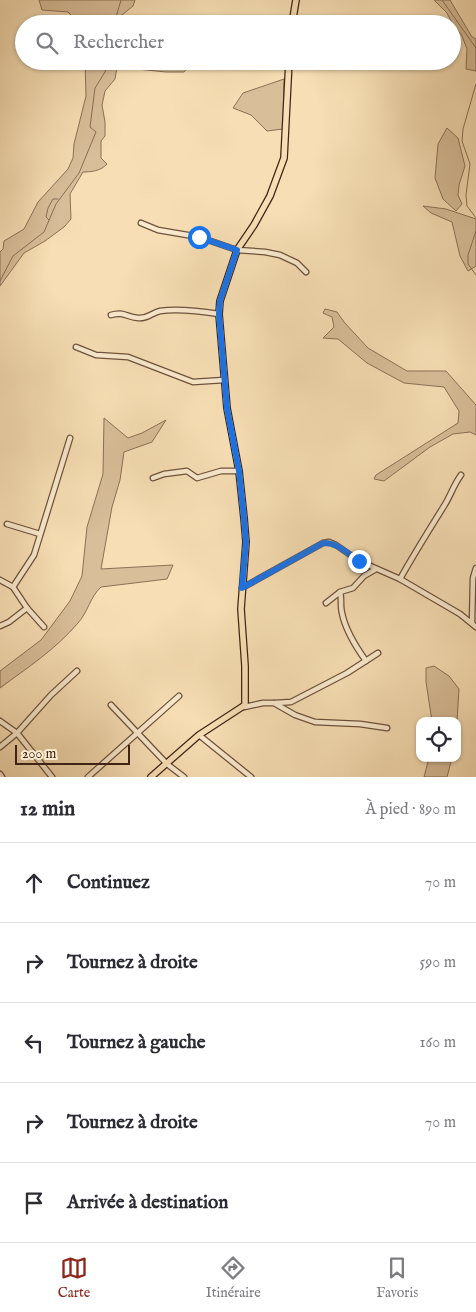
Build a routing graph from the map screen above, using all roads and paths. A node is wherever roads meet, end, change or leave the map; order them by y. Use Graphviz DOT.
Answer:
graph roads {
  1 [pos="296,0"];
  2 [pos="294,15"];
  3 [pos="289,70"];
  4 [pos="141,223"];
  5 [pos="237,250"];
  6 [pos="306,272"];
  7 [pos="219,314"];
  8 [pos="111,315"];
  9 [pos="76,347"];
  10 [pos="224,380"];
  11 [pos="70,438"];
  12 [pos="239,471"];
  13 [pos="461,475"];
  14 [pos="153,478"];
  15 [pos="7,524"];
  16 [pos="40,534"];
  17 [pos="476,568"];
  18 [pos="376,569"];
  19 [pos="400,579"];
  20 [pos="0,580"];
  21 [pos="13,587"];
  22 [pos="242,588"];
  23 [pos="340,592"];
  24 [pos="326,603"];
  25 [pos="27,608"];
  26 [pos="472,622"];
  27 [pos="0,626"];
  28 [pos="44,627"];
  29 [pos="476,627"];
  30 [pos="378,653"];
  31 [pos="366,661"];
  32 [pos="77,671"];
  33 [pos="180,696"];
  34 [pos="274,703"];
  35 [pos="111,705"];
  36 [pos="244,707"];
  37 [pos="0,721"];
  38 [pos="387,728"];
  39 [pos="17,733"];
  40 [pos="138,733"];
  41 [pos="199,735"];
  42 [pos="0,747"];
  43 [pos="167,764"];
  44 [pos="52,777"];
  45 [pos="88,777"];
  46 [pos="151,777"];
  47 [pos="184,777"];
  48 [pos="251,777"];
  1 -- 2 [label="main road"];
  3 -- 5 [label="main road"];
  4 -- 5 [label="street"];
  5 -- 6 [label="street"];
  5 -- 7 [label="main road"];
  7 -- 8 [label="street"];
  7 -- 10 [label="main road"];
  9 -- 10 [label="street"];
  10 -- 12 [label="main road"];
  11 -- 16 [label="street"];
  12 -- 14 [label="street"];
  12 -- 22 [label="main road"];
  13 -- 19 [label="street"];
  15 -- 16 [label="street"];
  16 -- 21 [label="street"];
  17 -- 26 [label="street"];
  18 -- 19 [label="street"];
  18 -- 22 [label="street"];
  18 -- 23 [label="street"];
  19 -- 26 [label="street"];
  20 -- 21 [label="street"];
  21 -- 25 [label="street"];
  22 -- 36 [label="main road"];
  23 -- 24 [label="street"];
  23 -- 31 [label="street"];
  25 -- 27 [label="street"];
  25 -- 28 [label="street"];
  26 -- 29 [label="street"];
  30 -- 31 [label="street"];
  31 -- 34 [label="street"];
  32 -- 39 [label="street"];
  33 -- 40 [label="street"];
  34 -- 36 [label="street"];
  34 -- 38 [label="street"];
  35 -- 40 [label="street"];
  36 -- 41 [label="main road"];
  37 -- 39 [label="street"];
  39 -- 42 [label="street"];
  39 -- 44 [label="street"];
  40 -- 43 [label="street"];
  40 -- 45 [label="street"];
  41 -- 43 [label="main road"];
  41 -- 48 [label="street"];
  43 -- 46 [label="main road"];
  43 -- 47 [label="street"];
}
